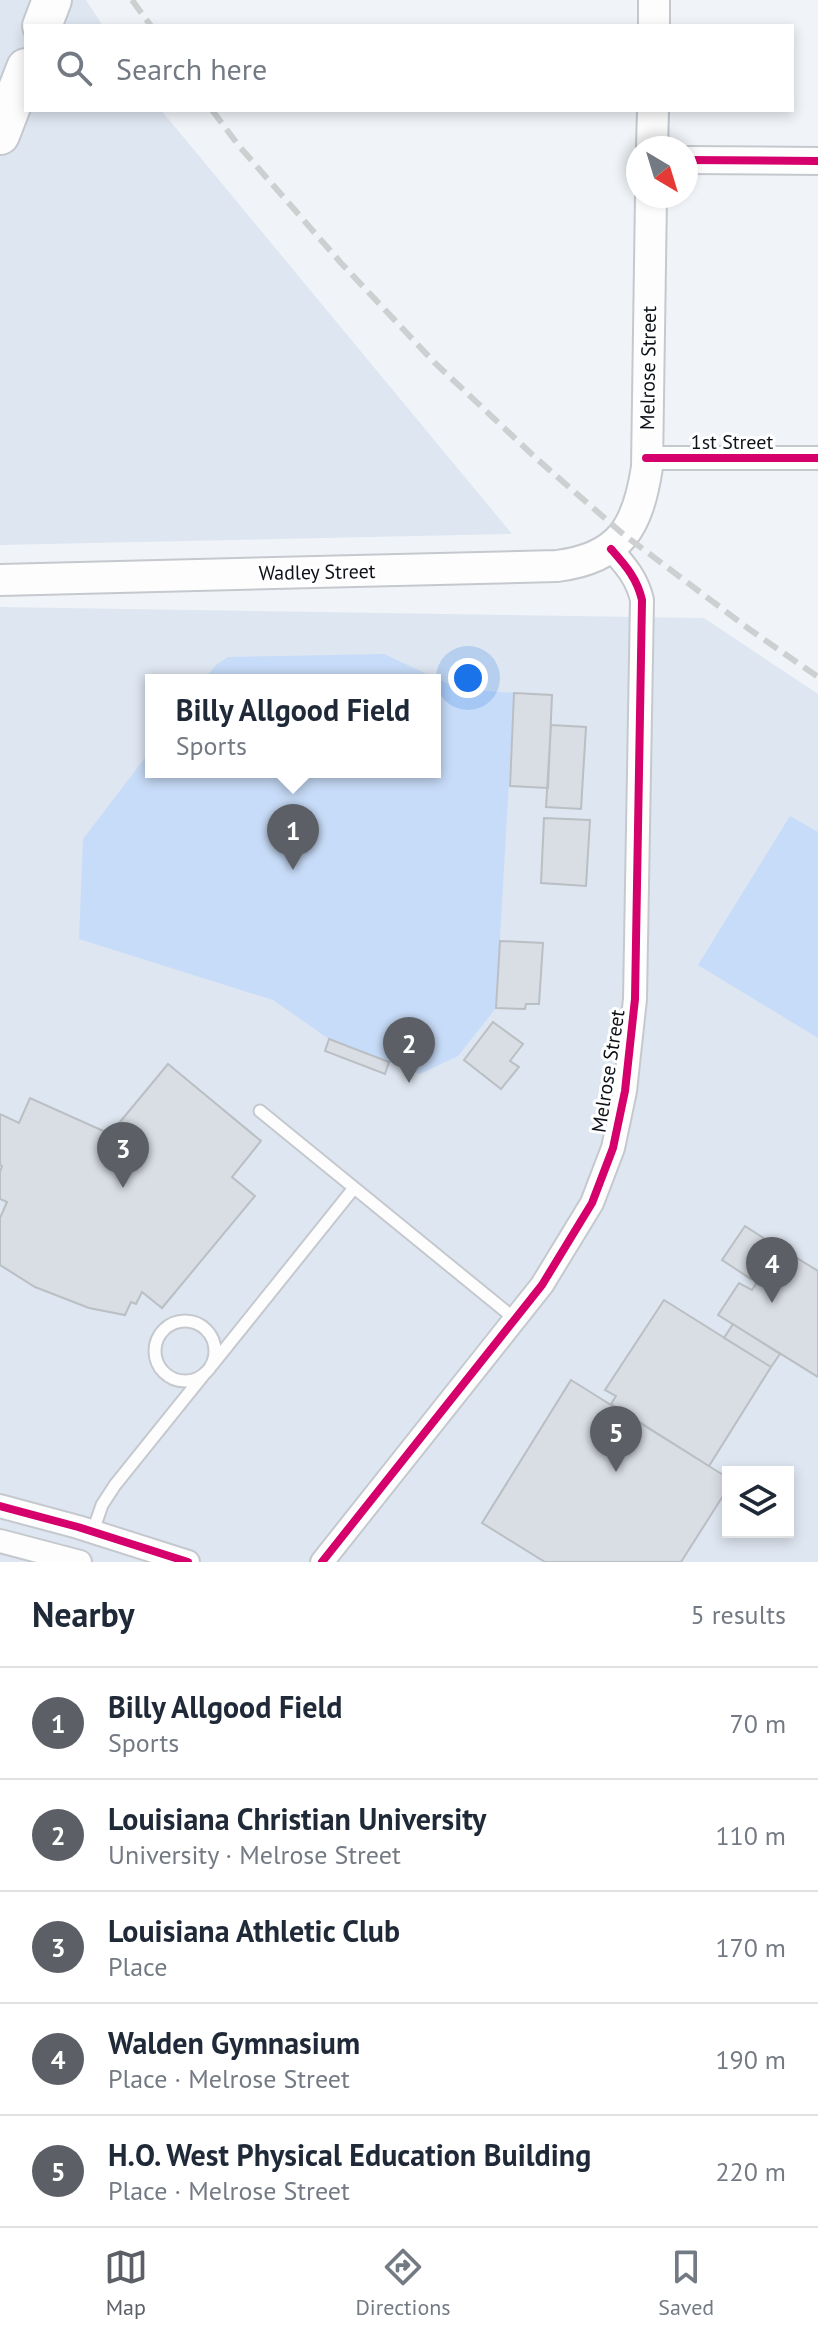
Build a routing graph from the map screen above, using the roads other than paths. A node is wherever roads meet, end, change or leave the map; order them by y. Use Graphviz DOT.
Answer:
graph roads {
  1 [pos="52,0"];
  2 [pos="654,0"];
  3 [pos="43,24"];
  4 [pos="654,24"];
  5 [pos="24,73"];
  6 [pos="653,112"];
  7 [pos="0,135"];
  8 [pos="652,136"];
  9 [pos="698,160"];
  10 [pos="818,161"];
  11 [pos="651,208"];
  12 [pos="646,458"];
  13 [pos="818,458"];
  14 [pos="617,542"];
  15 [pos="0,580"];
  16 [pos="260,1111"];
  17 [pos="354,1188"];
  18 [pos="515,1319"];
  19 [pos="208,1369"];
  20 [pos="0,1506"];
  21 [pos="93,1531"];
  22 [pos="0,1541"];
  23 [pos="81,1562"];
  24 [pos="188,1562"];
  25 [pos="322,1562"];
  1 -- 3 [label="highway"];
  2 -- 4 [label="main road"];
  5 -- 7 [label="highway"];
  6 -- 8 [label="main road"];
  9 -- 10 [label="street"];
  11 -- 12 [label="main road, Melrose Street"];
  12 -- 13 [label="street, 1st Street"];
  12 -- 14 [label="main road, Melrose Street"];
  14 -- 15 [label="main road, Wadley Street"];
  14 -- 18 [label="street, Melrose Street"];
  16 -- 17 [label="lane"];
  17 -- 18 [label="lane"];
  17 -- 19 [label="lane"];
  18 -- 25 [label="street, Melrose Street"];
  19 -- 19 [label="lane"];
  19 -- 21 [label="lane"];
  20 -- 21 [label="street"];
  21 -- 23 [label="street"];
  21 -- 24 [label="street"];
  22 -- 23 [label="street"];
}
